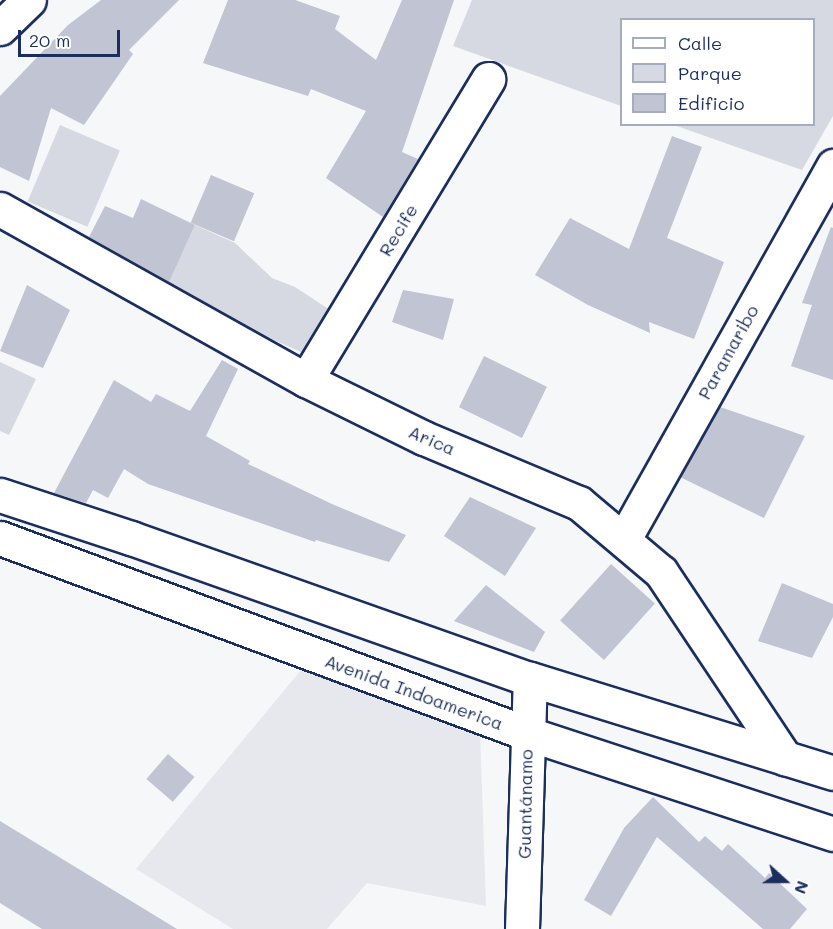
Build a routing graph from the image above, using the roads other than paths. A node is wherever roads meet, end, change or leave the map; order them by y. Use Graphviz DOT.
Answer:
graph roads {
  1 [pos="29,0"];
  2 [pos="0,28"];
  3 [pos="488,79"];
  4 [pos="833,166"];
  5 [pos="0,209"];
  6 [pos="306,380"];
  7 [pos="0,495"];
  8 [pos="0,538"];
  9 [pos="624,539"];
  10 [pos="530,679"];
  11 [pos="526,733"];
  12 [pos="784,758"];
  13 [pos="833,773"];
  14 [pos="833,834"];
  15 [pos="522,929"];
  1 -- 2 [label="street"];
  3 -- 6 [label="street, Recife"];
  4 -- 9 [label="street, Paramaribo"];
  5 -- 6 [label="street, Arica"];
  6 -- 9 [label="street, Arica"];
  7 -- 10 [label="street"];
  8 -- 11 [label="street, Avenida Indoamerica"];
  9 -- 12 [label="street, Arica"];
  10 -- 11 [label="street, Guantánamo"];
  10 -- 12 [label="street"];
  11 -- 14 [label="street, Avenida Indoamerica"];
  11 -- 15 [label="street, Guantánamo"];
  12 -- 13 [label="street"];
}
